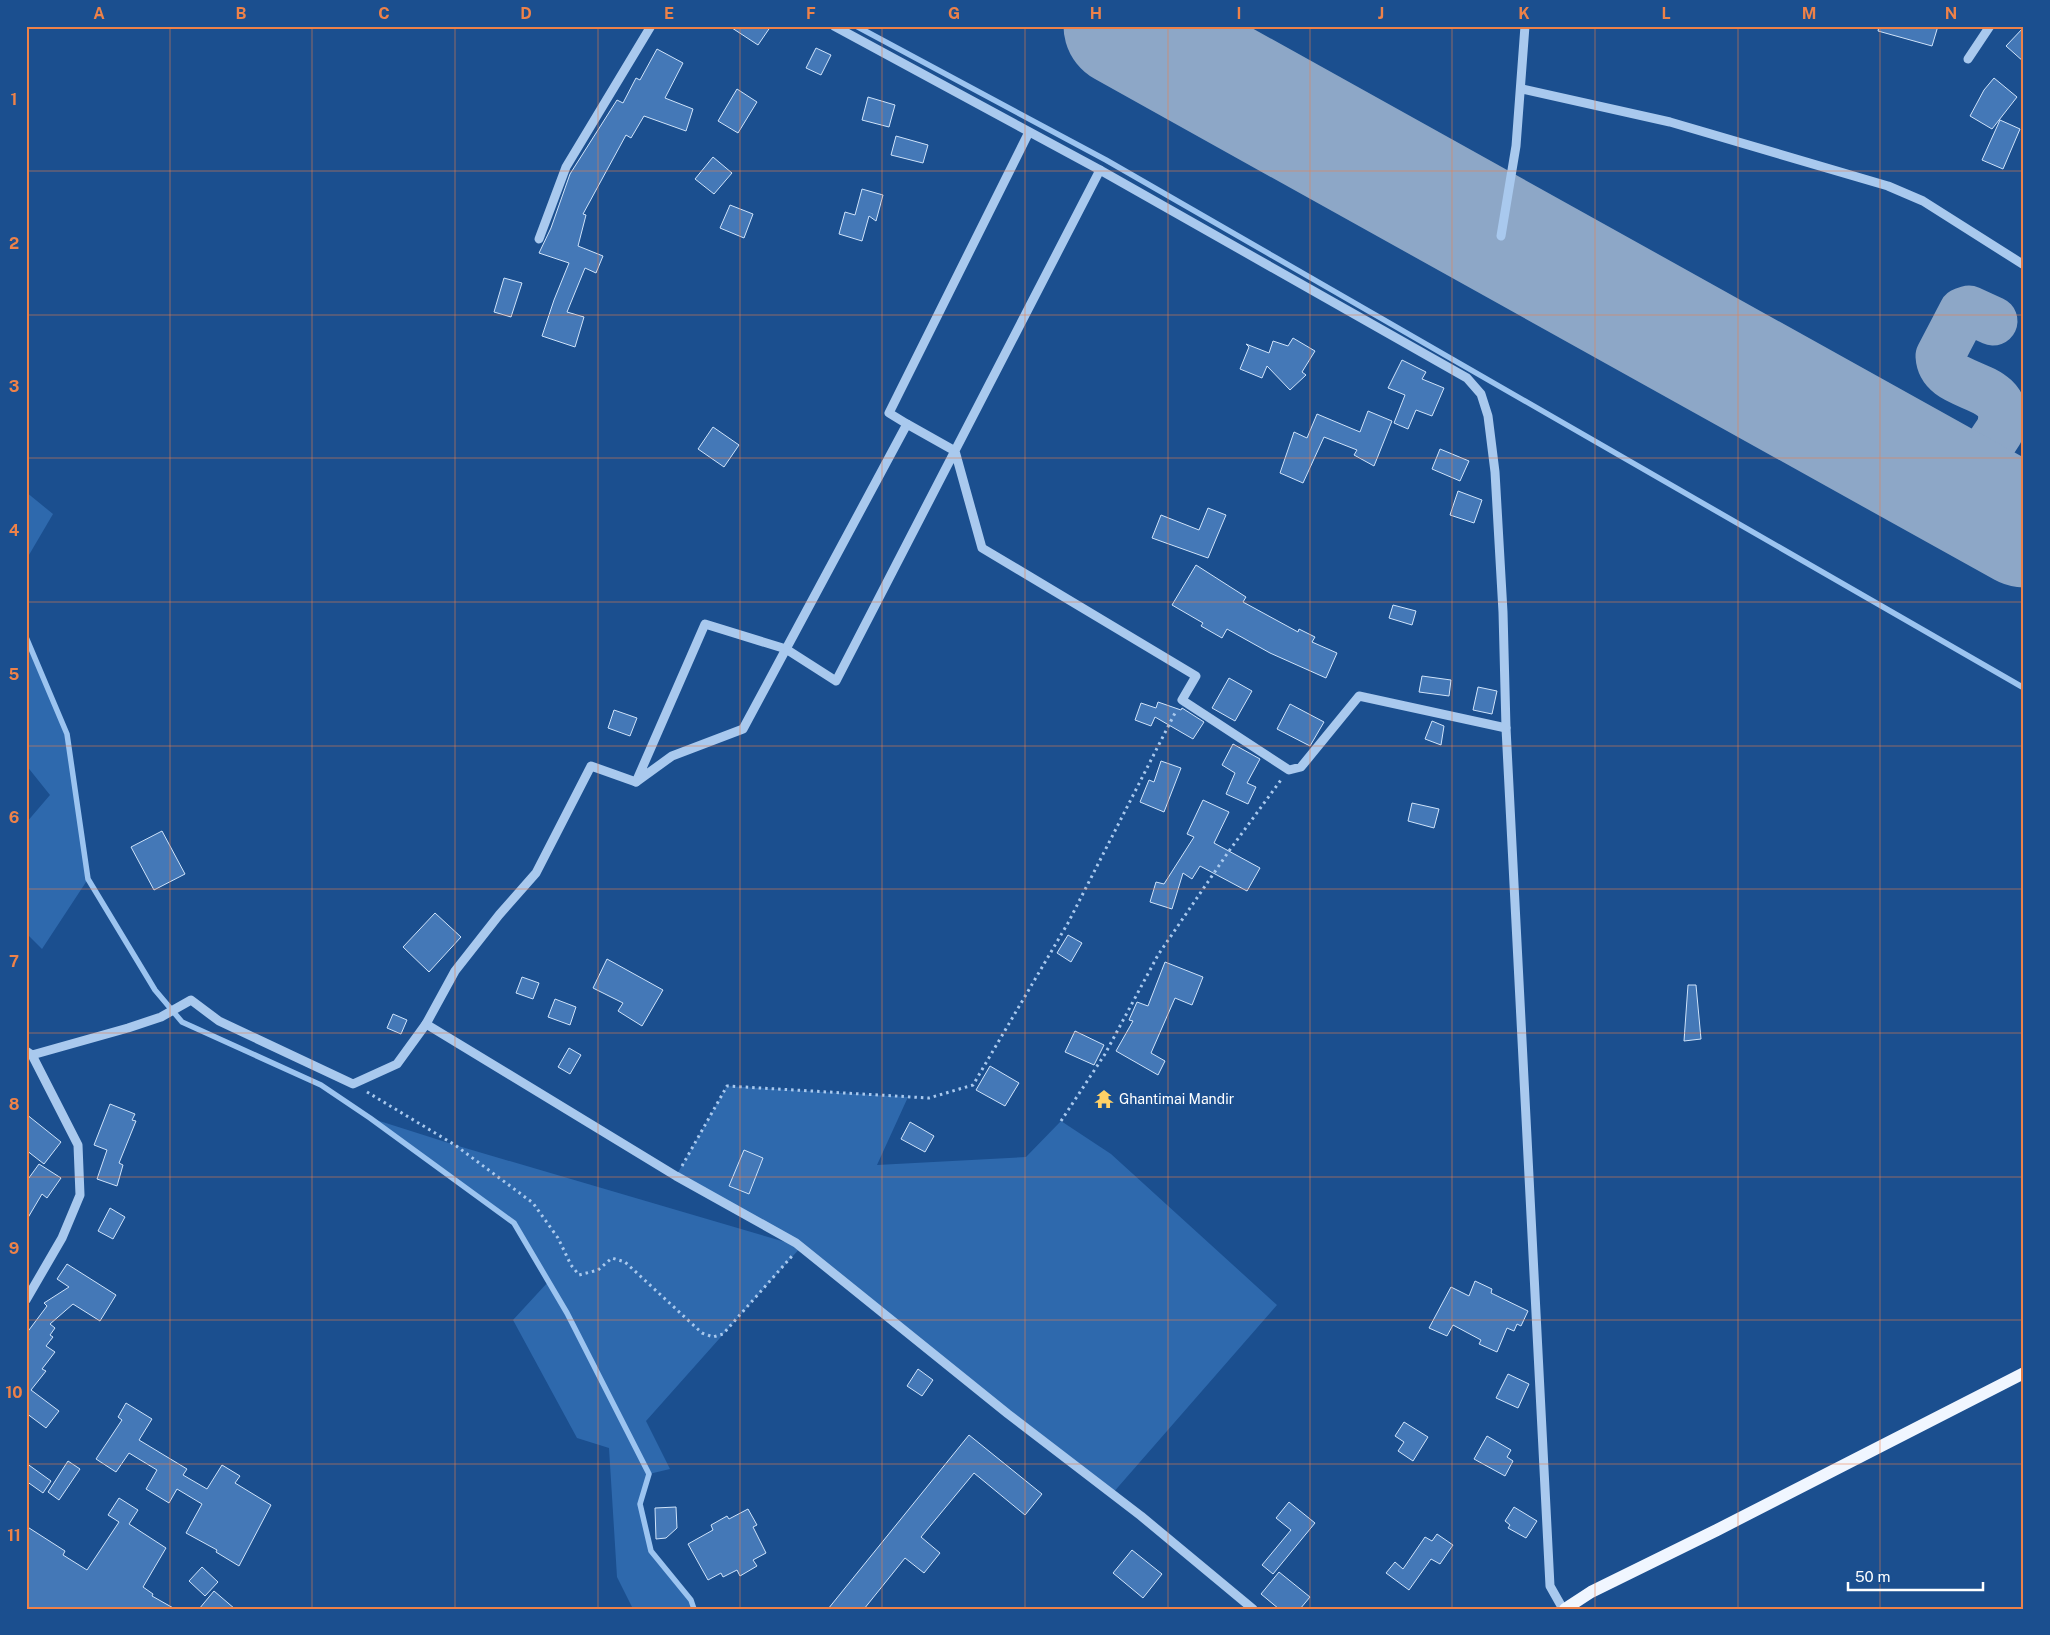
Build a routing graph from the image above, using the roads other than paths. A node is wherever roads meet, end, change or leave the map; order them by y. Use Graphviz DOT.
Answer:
graph roads {
  1 [pos="651,26"];
  2 [pos="834,26"];
  3 [pos="1525,26"];
  4 [pos="1990,26"];
  5 [pos="1968,60"];
  6 [pos="1522,89"];
  7 [pos="1029,132"];
  8 [pos="1100,170"];
  9 [pos="1501,236"];
  10 [pos="540,239"];
  11 [pos="2024,264"];
  12 [pos="907,424"];
  13 [pos="955,451"];
  14 [pos="786,649"];
  15 [pos="1506,728"];
  16 [pos="636,782"];
  17 [pos="426,1024"];
  18 [pos="29,1053"];
  19 [pos="26,1300"];
  20 [pos="2024,1373"];
  21 [pos="1253,1609"];
  22 [pos="1564,1609"];
  1 -- 10 [label="street"];
  2 -- 7 [label="street"];
  3 -- 6 [label="street"];
  4 -- 5 [label="street"];
  6 -- 9 [label="street"];
  6 -- 11 [label="street"];
  7 -- 8 [label="street"];
  7 -- 12 [label="street"];
  8 -- 13 [label="street"];
  8 -- 15 [label="street"];
  12 -- 13 [label="street"];
  12 -- 14 [label="street"];
  13 -- 14 [label="street"];
  13 -- 15 [label="street"];
  14 -- 16 [label="street"];
  14 -- 16 [label="street"];
  15 -- 22 [label="street"];
  16 -- 17 [label="street"];
  17 -- 18 [label="street"];
  17 -- 21 [label="street"];
  18 -- 19 [label="street"];
  20 -- 22 [label="main road"];
}
